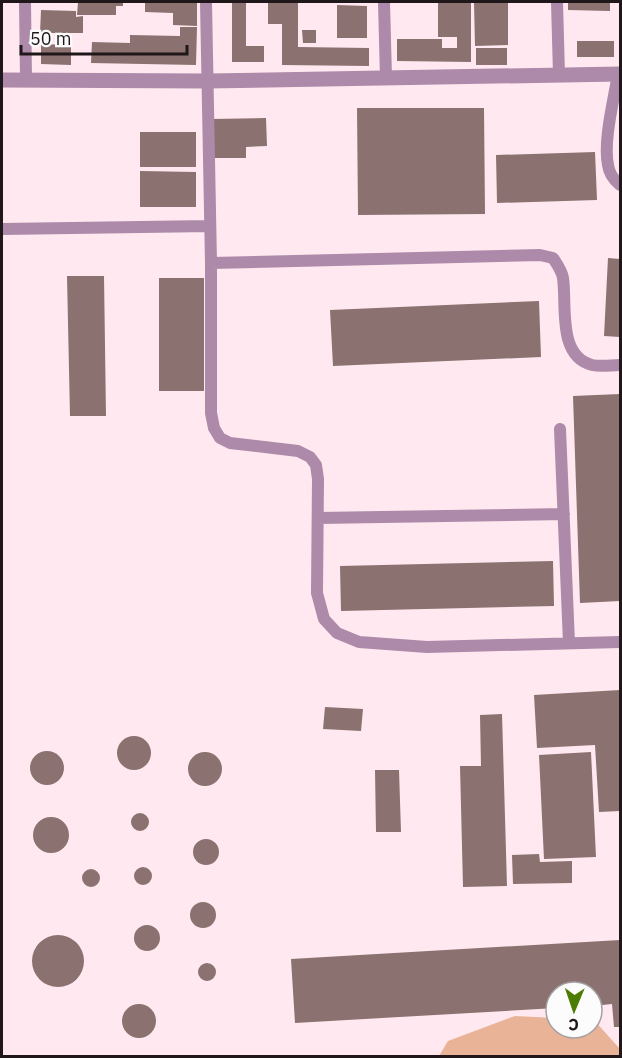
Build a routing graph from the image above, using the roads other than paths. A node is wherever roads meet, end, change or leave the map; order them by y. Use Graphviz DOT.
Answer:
graph roads {
  1 [pos="25,2"];
  2 [pos="206,2"];
  3 [pos="384,2"];
  4 [pos="557,2"];
  5 [pos="619,74"];
  6 [pos="559,75"];
  7 [pos="386,78"];
  8 [pos="26,79"];
  9 [pos="2,80"];
  10 [pos="207,81"];
  11 [pos="621,185"];
  12 [pos="210,226"];
  13 [pos="2,229"];
  14 [pos="211,263"];
  15 [pos="621,365"];
  16 [pos="560,429"];
  17 [pos="564,514"];
  18 [pos="318,518"];
  19 [pos="621,642"];
  20 [pos="570,643"];
  1 -- 8 [label="lane"];
  2 -- 10 [label="lane"];
  3 -- 7 [label="lane"];
  4 -- 6 [label="lane"];
  5 -- 6 [label="street"];
  5 -- 11 [label="lane"];
  6 -- 7 [label="street"];
  7 -- 10 [label="street"];
  8 -- 9 [label="street"];
  8 -- 10 [label="street"];
  10 -- 12 [label="lane"];
  12 -- 13 [label="lane"];
  12 -- 14 [label="lane"];
  14 -- 15 [label="lane"];
  14 -- 18 [label="lane"];
  16 -- 17 [label="lane"];
  17 -- 18 [label="lane"];
  17 -- 20 [label="lane"];
  18 -- 20 [label="lane"];
  19 -- 20 [label="lane"];
}
